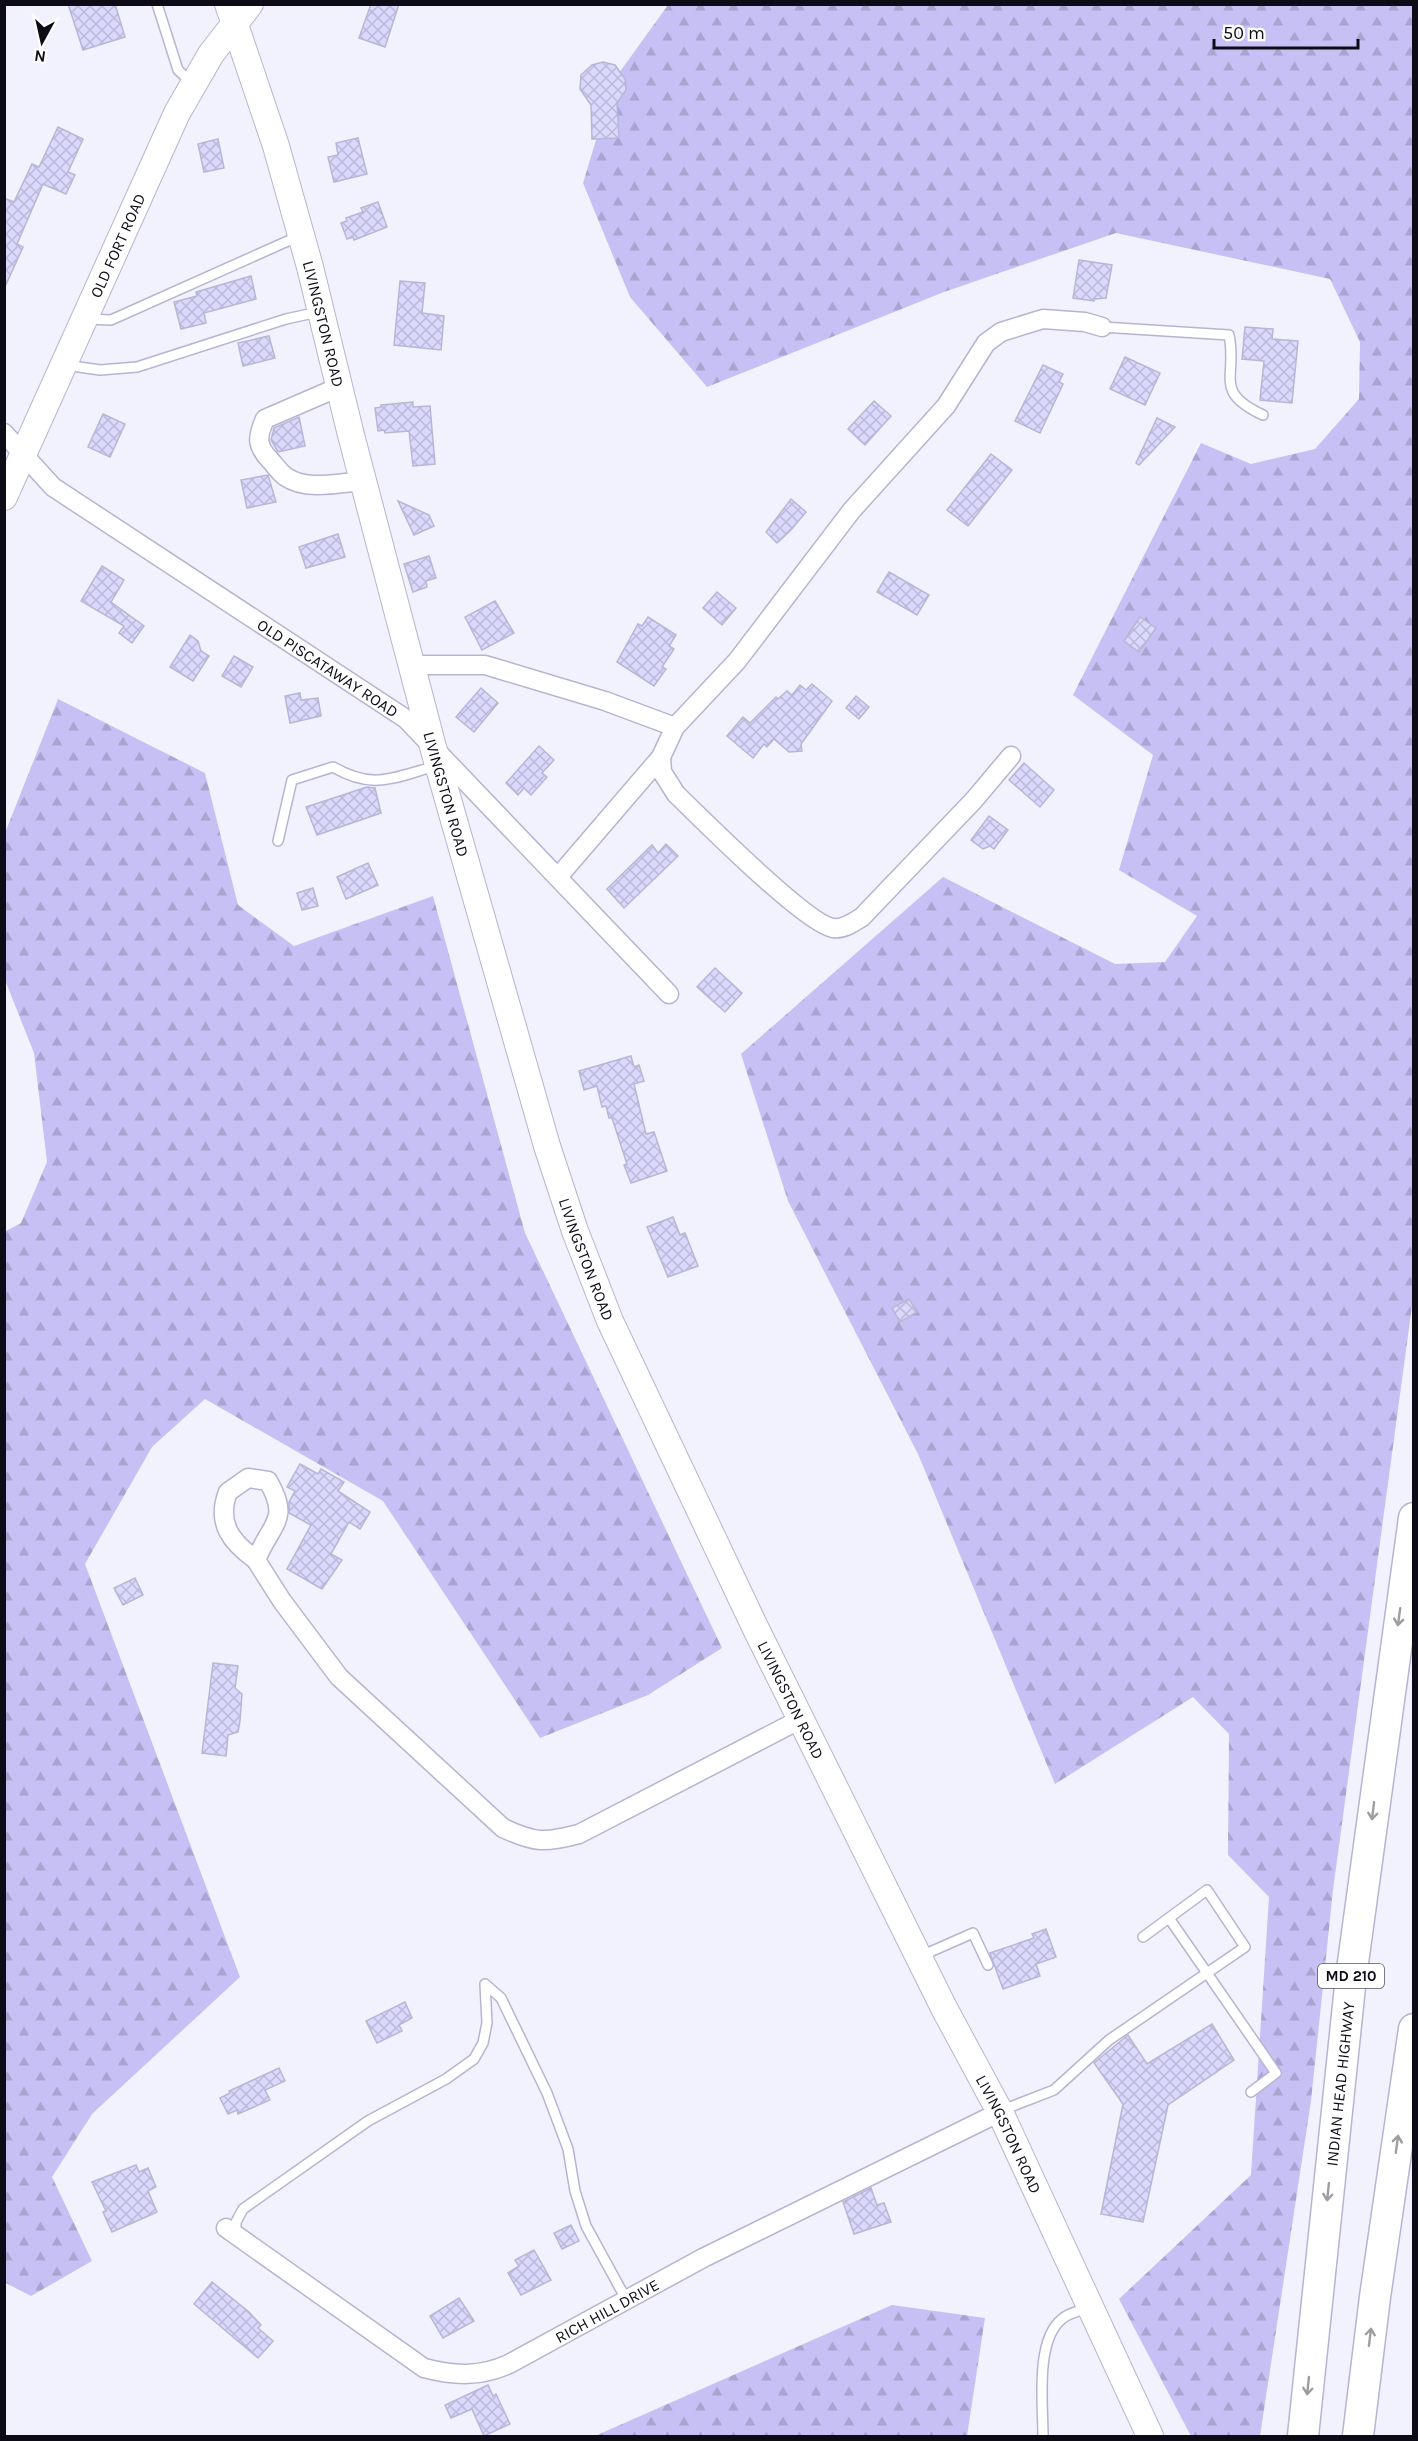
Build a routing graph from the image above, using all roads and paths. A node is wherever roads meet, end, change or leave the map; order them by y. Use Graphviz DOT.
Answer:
graph roads {
  1 [pos="158,4"];
  2 [pos="250,4"];
  3 [pos="232,15"];
  4 [pos="193,83"];
  5 [pos="301,235"];
  6 [pos="321,311"];
  7 [pos="84,318"];
  8 [pos="1102,327"];
  9 [pos="63,365"];
  10 [pos="339,387"];
  11 [pos="1263,415"];
  12 [pos="4,433"];
  13 [pos="22,454"];
  14 [pos="363,481"];
  15 [pos="4,497"];
  16 [pos="414,665"];
  17 [pos="675,727"];
  18 [pos="436,756"];
  19 [pos="1011,756"];
  20 [pos="661,757"];
  21 [pos="278,841"];
  22 [pos="558,877"];
  23 [pos="669,994"];
  24 [pos="1413,1518"];
  25 [pos="256,1560"];
  26 [pos="801,1719"];
  27 [pos="1169,1918"];
  28 [pos="1143,1937"];
  29 [pos="919,1958"];
  30 [pos="988,1965"];
  31 [pos="1207,1974"];
  32 [pos="1413,2029"];
  33 [pos="1251,2092"];
  34 [pos="1000,2112"];
  35 [pos="231,2231"];
  36 [pos="626,2299"];
  37 [pos="1090,2307"];
  38 [pos="1043,2436"];
  39 [pos="1150,2436"];
  40 [pos="1303,2436"];
  41 [pos="1358,2436"];
  1 -- 4 [label="lane"];
  2 -- 3 [label="main road, OLD FORT ROAD"];
  3 -- 4 [label="main road, OLD FORT ROAD"];
  3 -- 5 [label="main road, LIVINGSTON ROAD"];
  4 -- 7 [label="main road, OLD FORT ROAD"];
  5 -- 6 [label="main road, LIVINGSTON ROAD"];
  5 -- 7 [label="lane"];
  6 -- 9 [label="lane"];
  6 -- 10 [label="main road, LIVINGSTON ROAD"];
  7 -- 9 [label="main road, OLD FORT ROAD"];
  8 -- 11 [label="lane"];
  8 -- 17 [label="street"];
  9 -- 13 [label="main road, OLD FORT ROAD"];
  10 -- 14 [label="main road, LIVINGSTON ROAD"];
  10 -- 14 [label="street"];
  12 -- 13 [label="street, OLD PISCATAWAY ROAD"];
  13 -- 15 [label="main road, OLD FORT ROAD"];
  13 -- 18 [label="street, OLD PISCATAWAY ROAD"];
  14 -- 16 [label="main road, LIVINGSTON ROAD"];
  16 -- 17 [label="street"];
  16 -- 18 [label="main road, LIVINGSTON ROAD"];
  17 -- 20 [label="street"];
  18 -- 21 [label="lane"];
  18 -- 22 [label="street, OLD PISCATAWAY ROAD"];
  18 -- 26 [label="main road, LIVINGSTON ROAD"];
  19 -- 20 [label="street"];
  20 -- 22 [label="street"];
  22 -- 23 [label="street, OLD PISCATAWAY ROAD"];
  24 -- 40 [label="highway, INDIAN HEAD HIGHWAY / MD 210, one-way"];
  25 -- 26 [label="street"];
  26 -- 29 [label="main road, LIVINGSTON ROAD"];
  27 -- 28 [label="lane"];
  27 -- 31 [label="lane"];
  27 -- 31 [label="lane"];
  29 -- 30 [label="lane"];
  29 -- 34 [label="main road, LIVINGSTON ROAD"];
  31 -- 33 [label="lane"];
  31 -- 34 [label="lane"];
  41 -- 32 [label="highway, one-way"];
  34 -- 36 [label="street, RICH HILL DRIVE"];
  34 -- 37 [label="main road, LIVINGSTON ROAD"];
  35 -- 36 [label="street, RICH HILL DRIVE"];
  35 -- 36 [label="lane"];
  37 -- 38 [label="lane"];
  37 -- 39 [label="main road, LIVINGSTON ROAD"];
}
